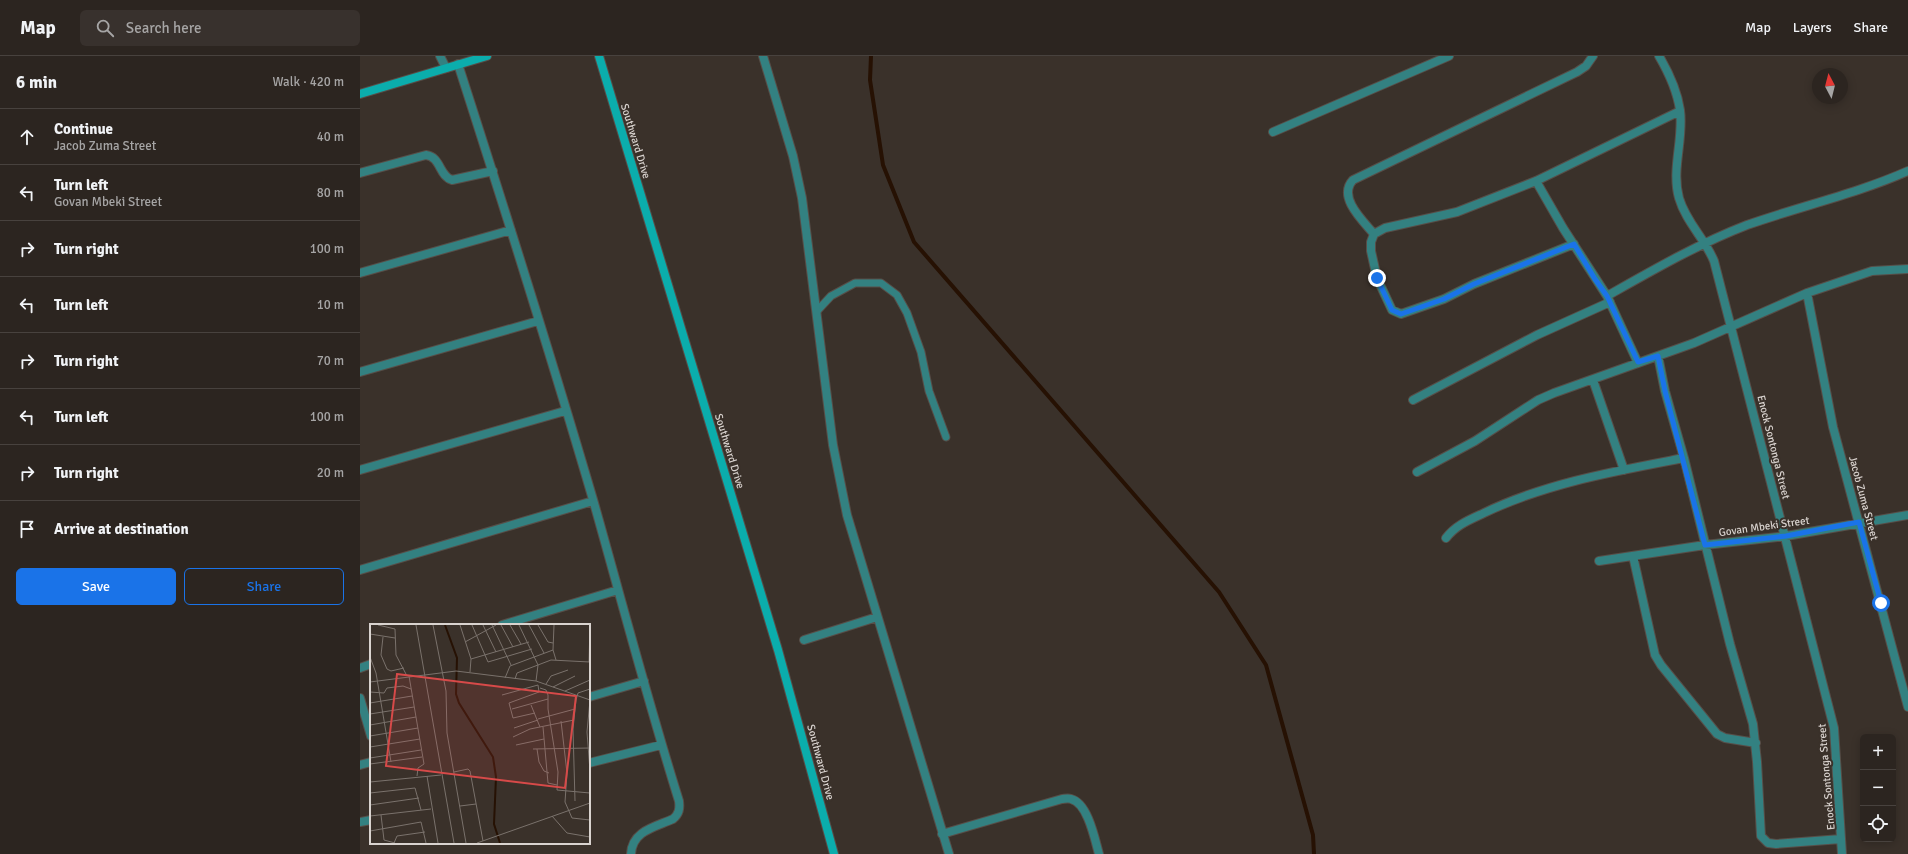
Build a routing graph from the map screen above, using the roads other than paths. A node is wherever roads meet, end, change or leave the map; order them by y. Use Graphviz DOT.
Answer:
graph roads {
  1 [pos="440,56"];
  2 [pos="487,56"];
  3 [pos="599,56"];
  4 [pos="763,56"];
  5 [pos="1448,56"];
  6 [pos="1593,56"];
  7 [pos="1660,56"];
  8 [pos="458,64"];
  9 [pos="446,68"];
  10 [pos="360,94"];
  11 [pos="1680,111"];
  12 [pos="1273,132"];
  13 [pos="493,171"];
  14 [pos="1908,171"];
  15 [pos="360,173"];
  16 [pos="1536,181"];
  17 [pos="510,230"];
  18 [pos="1374,234"];
  19 [pos="1705,242"];
  20 [pos="1574,244"];
  21 [pos="1908,269"];
  22 [pos="360,273"];
  23 [pos="1807,293"];
  24 [pos="1609,299"];
  25 [pos="817,311"];
  26 [pos="538,321"];
  27 [pos="1732,328"];
  28 [pos="1658,356"];
  29 [pos="1638,362"];
  30 [pos="360,372"];
  31 [pos="1592,380"];
  32 [pos="1413,400"];
  33 [pos="565,411"];
  34 [pos="946,437"];
  35 [pos="1684,458"];
  36 [pos="360,470"];
  37 [pos="1624,470"];
  38 [pos="1417,472"];
  39 [pos="593,501"];
  40 [pos="1908,514"];
  41 [pos="1859,522"];
  42 [pos="1786,536"];
  43 [pos="1446,538"];
  44 [pos="1705,545"];
  45 [pos="1633,556"];
  46 [pos="1599,561"];
  47 [pos="360,570"];
  48 [pos="618,590"];
  49 [pos="877,617"];
  50 [pos="505,624"];
  51 [pos="804,640"];
  52 [pos="370,664"];
  53 [pos="360,668"];
  54 [pos="644,680"];
  55 [pos="590,697"];
  56 [pos="360,698"];
  57 [pos="1908,707"];
  58 [pos="370,733"];
  59 [pos="1756,743"];
  60 [pos="661,745"];
  61 [pos="370,762"];
  62 [pos="590,763"];
  63 [pos="360,765"];
  64 [pos="370,820"];
  65 [pos="360,822"];
  66 [pos="942,834"];
  67 [pos="1842,839"];
  68 [pos="631,854"];
  69 [pos="834,854"];
  70 [pos="949,854"];
  71 [pos="1099,854"];
  72 [pos="1842,854"];
  1 -- 9 [label="street"];
  2 -- 8 [label="main road"];
  3 -- 69 [label="main road, Southward Drive"];
  4 -- 25 [label="street"];
  5 -- 12 [label="street"];
  6 -- 18 [label="street"];
  7 -- 11 [label="street, Enock Sontonga Street"];
  8 -- 9 [label="main road"];
  8 -- 13 [label="street"];
  9 -- 10 [label="main road"];
  11 -- 16 [label="street"];
  11 -- 19 [label="street, Enock Sontonga Street"];
  13 -- 15 [label="street"];
  13 -- 17 [label="street"];
  14 -- 19 [label="street"];
  16 -- 18 [label="street"];
  16 -- 20 [label="street"];
  17 -- 22 [label="street"];
  17 -- 26 [label="street"];
  18 -- 20 [label="street"];
  19 -- 24 [label="street"];
  19 -- 27 [label="street, Enock Sontonga Street"];
  20 -- 24 [label="street"];
  21 -- 23 [label="street"];
  23 -- 27 [label="street"];
  23 -- 41 [label="street, Jacob Zuma Street"];
  24 -- 29 [label="street"];
  24 -- 32 [label="street"];
  25 -- 34 [label="lane"];
  25 -- 49 [label="street"];
  26 -- 30 [label="street"];
  26 -- 33 [label="street"];
  27 -- 28 [label="street"];
  27 -- 42 [label="street, Enock Sontonga Street"];
  28 -- 29 [label="street"];
  28 -- 35 [label="street"];
  29 -- 31 [label="street"];
  31 -- 37 [label="street"];
  31 -- 38 [label="street"];
  33 -- 36 [label="street"];
  33 -- 39 [label="street"];
  35 -- 37 [label="street"];
  35 -- 44 [label="street"];
  37 -- 43 [label="street"];
  39 -- 47 [label="street"];
  39 -- 48 [label="street"];
  40 -- 41 [label="street, Govan Mbeki Street"];
  41 -- 42 [label="street, Govan Mbeki Street"];
  41 -- 57 [label="street, Jacob Zuma Street"];
  42 -- 44 [label="street, Govan Mbeki Street"];
  42 -- 67 [label="street, Enock Sontonga Street"];
  44 -- 45 [label="street, Govan Mbeki Street"];
  44 -- 59 [label="street"];
  45 -- 46 [label="street, Govan Mbeki Street"];
  45 -- 59 [label="street"];
  48 -- 50 [label="street"];
  48 -- 54 [label="street"];
  49 -- 51 [label="street"];
  49 -- 66 [label="street"];
  52 -- 53 [label="street"];
  54 -- 55 [label="street"];
  54 -- 60 [label="street"];
  56 -- 58 [label="street"];
  59 -- 67 [label="street"];
  60 -- 62 [label="street"];
  60 -- 68 [label="street"];
  61 -- 63 [label="street"];
  64 -- 65 [label="street"];
  66 -- 70 [label="street"];
  66 -- 71 [label="street"];
  67 -- 72 [label="street, Enock Sontonga Street"];
}
